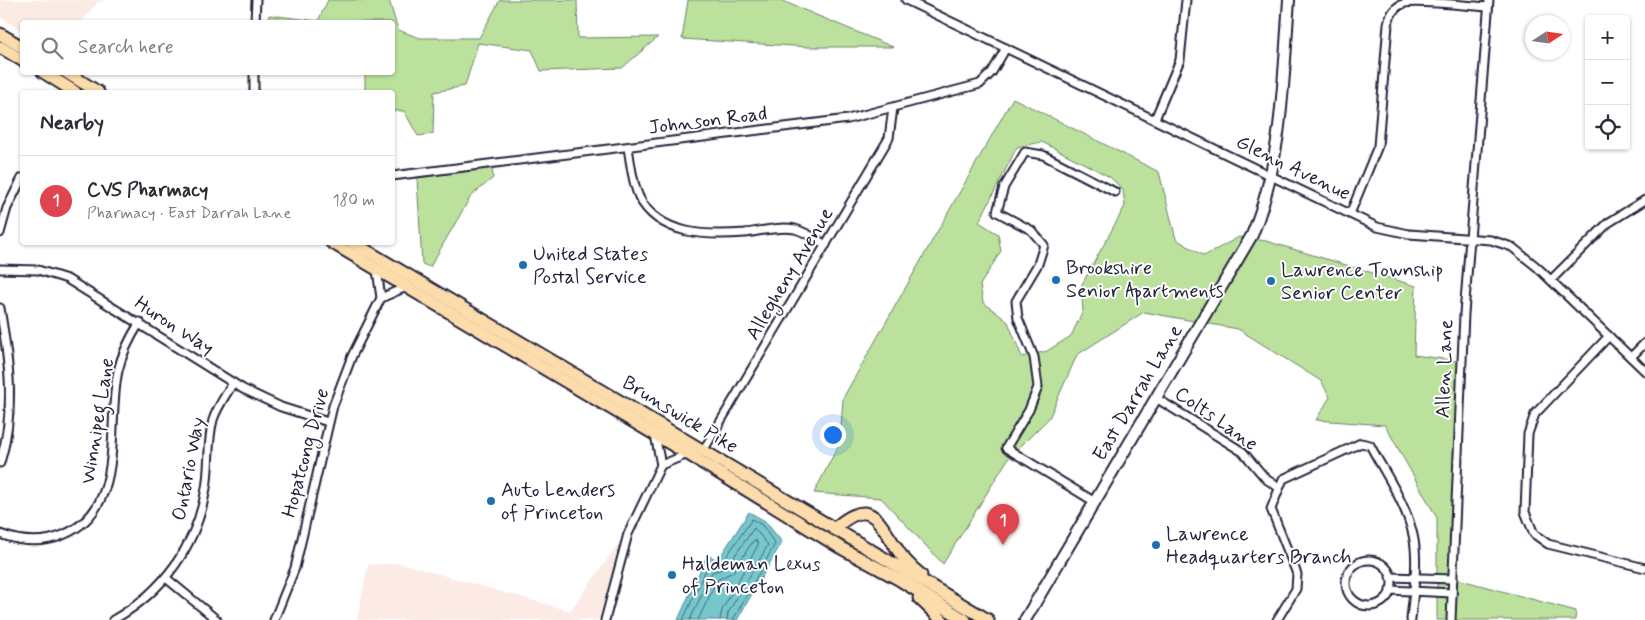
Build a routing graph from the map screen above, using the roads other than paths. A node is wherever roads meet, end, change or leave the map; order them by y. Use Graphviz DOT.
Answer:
graph roads {
  1 [pos="256,0"];
  2 [pos="906,0"];
  3 [pos="1186,0"];
  4 [pos="1289,0"];
  5 [pos="1488,3"];
  6 [pos="255,20"];
  7 [pos="0,34"];
  8 [pos="20,46"];
  9 [pos="0,47"];
  10 [pos="1006,48"];
  11 [pos="20,59"];
  12 [pos="46,75"];
  13 [pos="71,75"];
  14 [pos="254,75"];
  15 [pos="60,87"];
  16 [pos="95,90"];
  17 [pos="254,90"];
  18 [pos="893,108"];
  19 [pos="1155,120"];
  20 [pos="628,148"];
  21 [pos="1272,175"];
  22 [pos="395,176"];
  23 [pos="20,182"];
  24 [pos="1115,192"];
  25 [pos="1645,200"];
  26 [pos="1350,214"];
  27 [pos="0,233"];
  28 [pos="1470,238"];
  29 [pos="336,245"];
  30 [pos="357,245"];
  31 [pos="360,245"];
  32 [pos="826,245"];
  33 [pos="371,254"];
  34 [pos="0,269"];
  35 [pos="377,270"];
  36 [pos="1551,280"];
  37 [pos="406,287"];
  38 [pos="381,298"];
  39 [pos="0,308"];
  40 [pos="140,322"];
  41 [pos="1609,336"];
  42 [pos="1645,343"];
  43 [pos="1631,357"];
  44 [pos="1645,370"];
  45 [pos="233,383"];
  46 [pos="1156,398"];
  47 [pos="328,422"];
  48 [pos="655,435"];
  49 [pos="704,451"];
  50 [pos="688,454"];
  51 [pos="0,463"];
  52 [pos="661,465"];
  53 [pos="1278,486"];
  54 [pos="1095,502"];
  55 [pos="834,529"];
  56 [pos="0,534"];
  57 [pos="1645,568"];
  58 [pos="1390,577"];
  59 [pos="1414,577"];
  60 [pos="166,578"];
  61 [pos="1453,579"];
  62 [pos="900,580"];
  63 [pos="1390,590"];
  64 [pos="1414,591"];
  65 [pos="1452,593"];
  66 [pos="947,596"];
  67 [pos="112,620"];
  68 [pos="217,620"];
  69 [pos="274,620"];
  70 [pos="605,620"];
  71 [pos="942,620"];
  72 [pos="965,620"];
  73 [pos="988,620"];
  74 [pos="1025,620"];
  75 [pos="1277,620"];
  76 [pos="1411,620"];
  77 [pos="1451,620"];
  1 -- 6 [label="street"];
  2 -- 10 [label="street, Glenn Avenue"];
  3 -- 19 [label="street"];
  4 -- 21 [label="street, East Darrah Lane"];
  5 -- 26 [label="street"];
  5 -- 28 [label="street, Allen Lane"];
  7 -- 8 [label="main road"];
  9 -- 11 [label="main road"];
  10 -- 18 [label="street, Johnson Road"];
  10 -- 19 [label="street, Glenn Avenue"];
  12 -- 15 [label="main road"];
  13 -- 16 [label="main road"];
  14 -- 17 [label="street"];
  18 -- 20 [label="street, Johnson Road"];
  18 -- 32 [label="street, Allegheny Avenue"];
  19 -- 21 [label="street, Glenn Avenue"];
  20 -- 22 [label="street, Johnson Road"];
  20 -- 32 [label="street"];
  21 -- 26 [label="street, Glenn Avenue"];
  21 -- 46 [label="street, East Darrah Lane"];
  23 -- 27 [label="street"];
  24 -- 54 [label="street"];
  25 -- 36 [label="street"];
  26 -- 28 [label="street, Glenn Avenue"];
  28 -- 36 [label="street, Glenn Avenue"];
  28 -- 61 [label="street, Allen Lane"];
  29 -- 35 [label="main road, Brunswick Pike"];
  30 -- 33 [label="main road, Brunswick Pike"];
  31 -- 33 [label="main road"];
  32 -- 49 [label="street, Allegheny Avenue"];
  33 -- 49 [label="main road, Brunswick Pike"];
  34 -- 40 [label="street, Huron Way"];
  35 -- 37 [label="main road, Brunswick Pike"];
  35 -- 38 [label="street"];
  36 -- 41 [label="street, Glenn Avenue"];
  37 -- 38 [label="street"];
  37 -- 48 [label="main road, Brunswick Pike"];
  38 -- 47 [label="street, Hopatcong Drive"];
  39 -- 51 [label="street"];
  40 -- 45 [label="street, Huron Way"];
  40 -- 56 [label="street, Winnipeg Lane"];
  41 -- 43 [label="street, Glenn Avenue"];
  41 -- 57 [label="street"];
  42 -- 43 [label="street"];
  43 -- 44 [label="street, Glenn Avenue"];
  45 -- 47 [label="street, Huron Way"];
  45 -- 60 [label="street, Ontario Way"];
  46 -- 53 [label="street, Colts Lane"];
  46 -- 54 [label="street, East Darrah Lane"];
  47 -- 69 [label="street, Hopatcong Drive"];
  48 -- 50 [label="main road, Brunswick Pike"];
  48 -- 52 [label="street"];
  49 -- 55 [label="main road, Brunswick Pike"];
  50 -- 52 [label="street"];
  50 -- 62 [label="main road, Brunswick Pike"];
  52 -- 70 [label="street"];
  53 -- 59 [label="street"];
  53 -- 75 [label="street"];
  54 -- 74 [label="street, East Darrah Lane"];
  55 -- 66 [label="main road, Brunswick Pike"];
  55 -- 66 [label="main road"];
  58 -- 59 [label="street"];
  58 -- 63 [label="street"];
  58 -- 63 [label="street"];
  59 -- 61 [label="street"];
  59 -- 64 [label="street"];
  60 -- 67 [label="street, Ontario Way"];
  60 -- 68 [label="street"];
  61 -- 65 [label="street, Allen Lane"];
  62 -- 71 [label="main road"];
  62 -- 72 [label="main road"];
  63 -- 64 [label="street"];
  64 -- 65 [label="street"];
  64 -- 76 [label="street"];
  65 -- 77 [label="street, Allen Lane"];
  66 -- 73 [label="main road, Brunswick Pike"];
}
